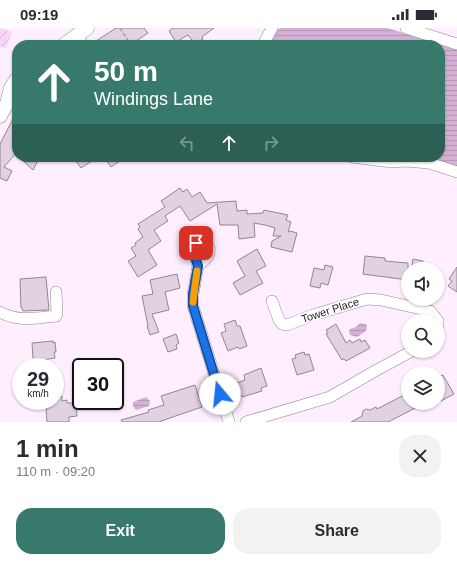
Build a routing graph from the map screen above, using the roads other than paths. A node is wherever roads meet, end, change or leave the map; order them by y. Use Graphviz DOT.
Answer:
graph roads {
  1 [pos="272,28"];
  2 [pos="406,28"];
  3 [pos="265,40"];
  4 [pos="444,40"];
  5 [pos="445,40"];
  6 [pos="457,44"];
  7 [pos="12,86"];
  8 [pos="12,98"];
  9 [pos="0,116"];
  10 [pos="429,162"];
  11 [pos="457,172"];
  12 [pos="198,266"];
  13 [pos="56,292"];
  14 [pos="272,301"];
  15 [pos="0,312"];
  16 [pos="432,314"];
  17 [pos="401,357"];
  18 [pos="229,422"];
  19 [pos="246,422"];
  1 -- 3 [label="street"];
  2 -- 4 [label="street"];
  5 -- 6 [label="street"];
  7 -- 8 [label="main road"];
  8 -- 9 [label="main road"];
  10 -- 11 [label="street"];
  12 -- 18 [label="street"];
  13 -- 15 [label="street"];
  14 -- 16 [label="street, Tower Place"];
  17 -- 19 [label="street"];
}
